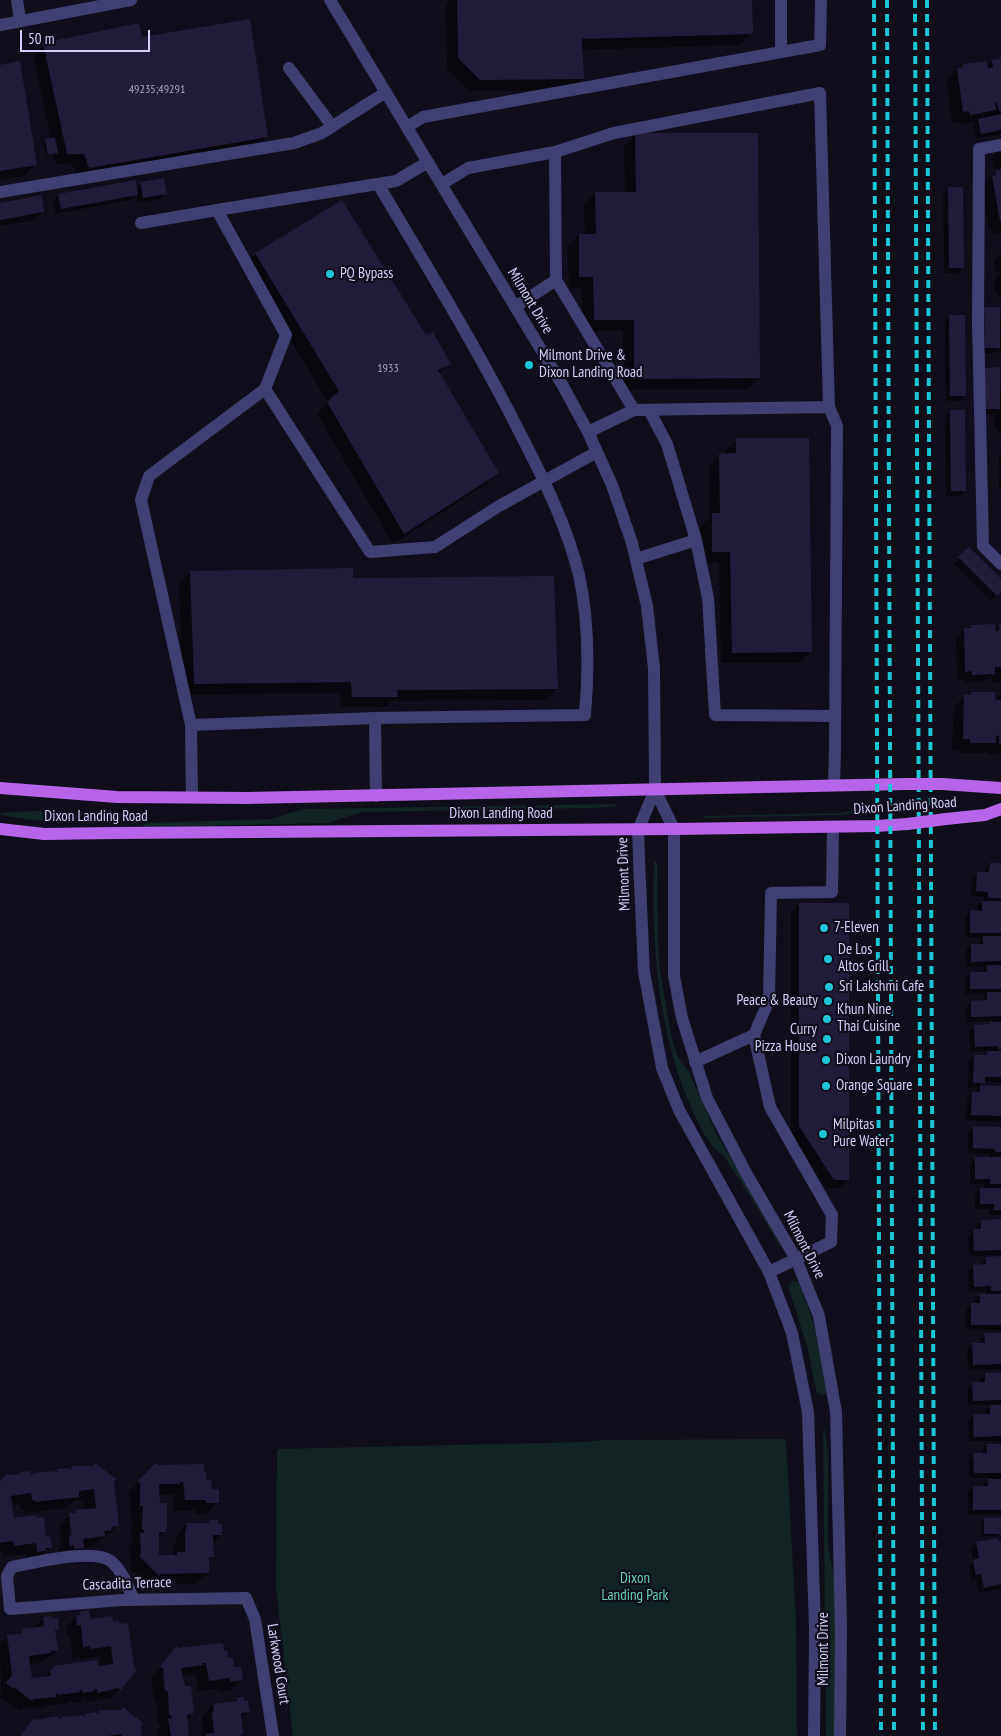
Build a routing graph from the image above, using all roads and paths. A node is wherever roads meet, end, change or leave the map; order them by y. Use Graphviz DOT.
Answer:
graph roads {
  1 [pos="17,0"];
  2 [pos="131,0"];
  3 [pos="330,0"];
  4 [pos="781,0"];
  5 [pos="821,0"];
  6 [pos="20,20"];
  7 [pos="0,25"];
  8 [pos="781,52"];
  9 [pos="289,68"];
  10 [pos="386,92"];
  11 [pos="332,126"];
  12 [pos="407,127"];
  13 [pos="1001,145"];
  14 [pos="555,152"];
  15 [pos="428,162"];
  16 [pos="378,184"];
  17 [pos="442,184"];
  18 [pos="0,192"];
  19 [pos="217,210"];
  20 [pos="141,223"];
  21 [pos="556,280"];
  22 [pos="515,307"];
  23 [pos="265,389"];
  24 [pos="829,407"];
  25 [pos="634,410"];
  26 [pos="649,410"];
  27 [pos="588,432"];
  28 [pos="597,452"];
  29 [pos="545,481"];
  30 [pos="696,540"];
  31 [pos="636,558"];
  32 [pos="1001,564"];
  33 [pos="836,716"];
  34 [pos="375,718"];
  35 [pos="191,725"];
  36 [pos="834,785"];
  37 [pos="0,788"];
  38 [pos="1001,788"];
  39 [pos="655,790"];
  40 [pos="376,796"];
  41 [pos="192,797"];
  42 [pos="1001,809"];
  43 [pos="833,827"];
  44 [pos="0,829"];
  45 [pos="674,829"];
  46 [pos="638,830"];
  47 [pos="754,1036"];
  48 [pos="696,1062"];
  49 [pos="796,1259"];
  50 [pos="769,1272"];
  51 [pos="246,1598"];
  52 [pos="134,1600"];
  53 [pos="273,1736"];
  54 [pos="814,1736"];
  55 [pos="840,1736"];
  1 -- 6 [label="street"];
  2 -- 6 [label="street"];
  3 -- 10 [label="street, Milmont Drive"];
  4 -- 8 [label="street"];
  5 -- 8 [label="street"];
  6 -- 7 [label="street"];
  8 -- 12 [label="street"];
  9 -- 11 [label="street"];
  10 -- 11 [label="street"];
  10 -- 12 [label="street, Milmont Drive"];
  11 -- 18 [label="street"];
  12 -- 15 [label="street, Milmont Drive"];
  13 -- 32 [label="street"];
  14 -- 17 [label="street"];
  14 -- 21 [label="street"];
  14 -- 24 [label="street"];
  15 -- 16 [label="street"];
  15 -- 17 [label="street, Milmont Drive"];
  16 -- 19 [label="street"];
  16 -- 29 [label="street"];
  17 -- 22 [label="street, Milmont Drive"];
  19 -- 20 [label="street"];
  19 -- 23 [label="street"];
  21 -- 22 [label="street"];
  21 -- 25 [label="street"];
  22 -- 27 [label="street, Milmont Drive"];
  23 -- 29 [label="street"];
  23 -- 35 [label="street"];
  24 -- 26 [label="street"];
  24 -- 33 [label="street"];
  25 -- 26 [label="street"];
  25 -- 27 [label="street"];
  26 -- 30 [label="street"];
  27 -- 28 [label="street, Milmont Drive"];
  28 -- 29 [label="street"];
  28 -- 31 [label="street, Milmont Drive"];
  29 -- 34 [label="street"];
  30 -- 31 [label="street"];
  30 -- 33 [label="street"];
  31 -- 39 [label="street, Milmont Drive"];
  33 -- 36 [label="street"];
  34 -- 35 [label="street"];
  34 -- 40 [label="street"];
  35 -- 41 [label="street"];
  36 -- 38 [label="main road, Dixon Landing Road, bridge"];
  36 -- 39 [label="main road, Dixon Landing Road"];
  37 -- 41 [label="main road, Dixon Landing Road"];
  39 -- 40 [label="main road, Dixon Landing Road"];
  39 -- 45 [label="street, Milmont Drive"];
  39 -- 46 [label="street, Milmont Drive"];
  40 -- 41 [label="main road, Dixon Landing Road"];
  42 -- 43 [label="main road, Dixon Landing Road, bridge"];
  43 -- 45 [label="main road, Dixon Landing Road"];
  43 -- 47 [label="street"];
  44 -- 46 [label="main road, Dixon Landing Road"];
  45 -- 46 [label="main road, Dixon Landing Road"];
  45 -- 48 [label="street, Milmont Drive"];
  46 -- 50 [label="street, Milmont Drive"];
  47 -- 48 [label="street"];
  47 -- 49 [label="street"];
  48 -- 49 [label="street, Milmont Drive"];
  49 -- 50 [label="street"];
  49 -- 55 [label="street, Milmont Drive"];
  50 -- 54 [label="street, Milmont Drive"];
  51 -- 52 [label="street, Cascadita Terrace"];
  51 -- 53 [label="street, Larkwood Court"];
  52 -- 52 [label="street, Cascadita Terrace"];
}
